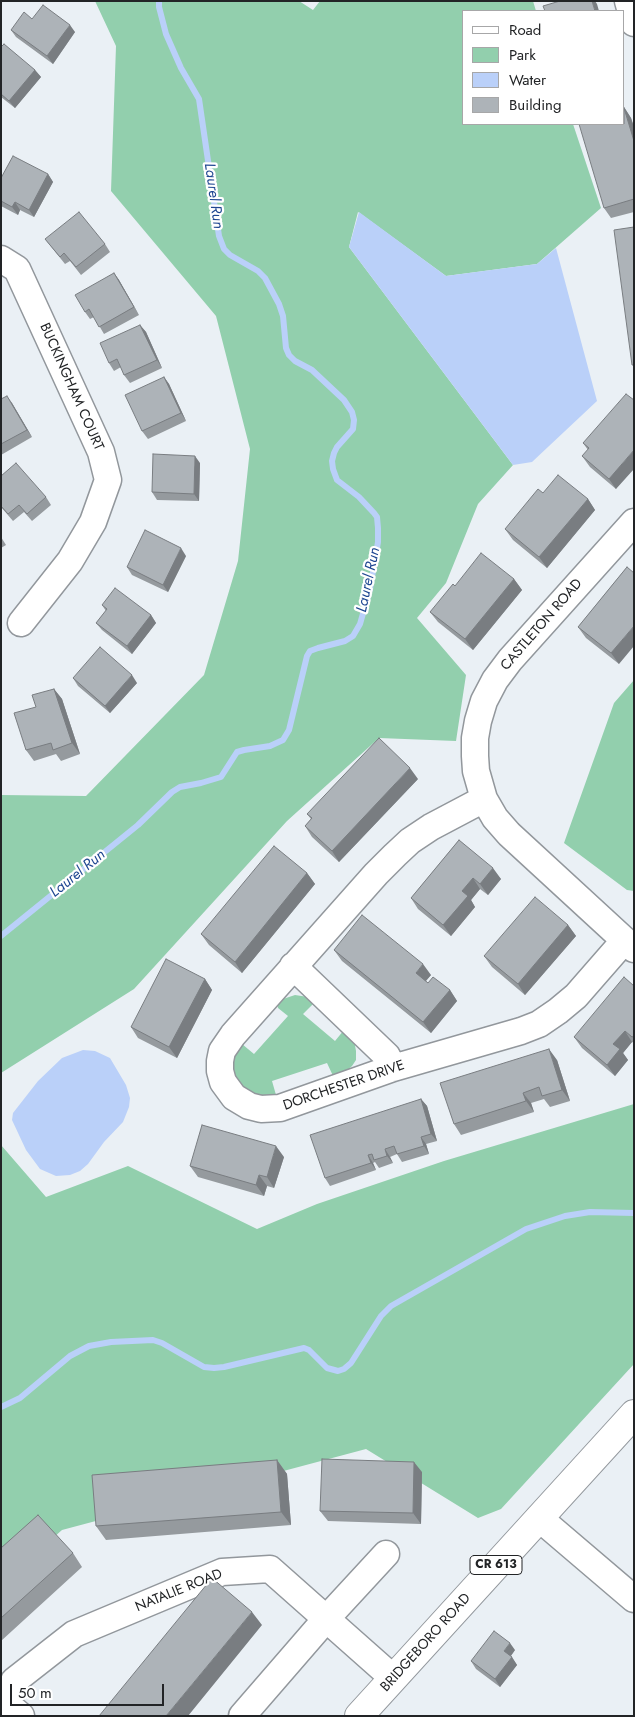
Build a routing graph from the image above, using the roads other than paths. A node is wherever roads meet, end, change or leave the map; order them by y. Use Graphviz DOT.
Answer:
graph roads {
  1 [pos="628,1"];
  2 [pos="634,22"];
  3 [pos="1,259"];
  4 [pos="634,522"];
  5 [pos="21,623"];
  6 [pos="484,799"];
  7 [pos="629,945"];
  8 [pos="293,966"];
  9 [pos="393,1068"];
  10 [pos="634,1414"];
  11 [pos="539,1518"];
  12 [pos="386,1554"];
  13 [pos="634,1599"];
  14 [pos="326,1619"];
  15 [pos="394,1678"];
  16 [pos="21,1716"];
  17 [pos="242,1716"];
  18 [pos="359,1716"];
  1 -- 2 [label="street"];
  3 -- 5 [label="street, BUCKINGHAM COURT"];
  4 -- 6 [label="street, CASTLETON ROAD"];
  6 -- 7 [label="street, CASTLETON ROAD"];
  6 -- 8 [label="street, DORCHESTER DRIVE"];
  7 -- 9 [label="street, DORCHESTER DRIVE"];
  8 -- 9 [label="street"];
  8 -- 9 [label="street, DORCHESTER DRIVE"];
  10 -- 11 [label="main road, BRIDGEBORO ROAD / CR 613"];
  11 -- 13 [label="street"];
  11 -- 15 [label="main road, BRIDGEBORO ROAD / CR 613"];
  12 -- 14 [label="street"];
  14 -- 15 [label="street, NATALIE ROAD"];
  14 -- 16 [label="street, NATALIE ROAD"];
  14 -- 17 [label="street"];
  15 -- 18 [label="main road, BRIDGEBORO ROAD / CR 613"];
}
